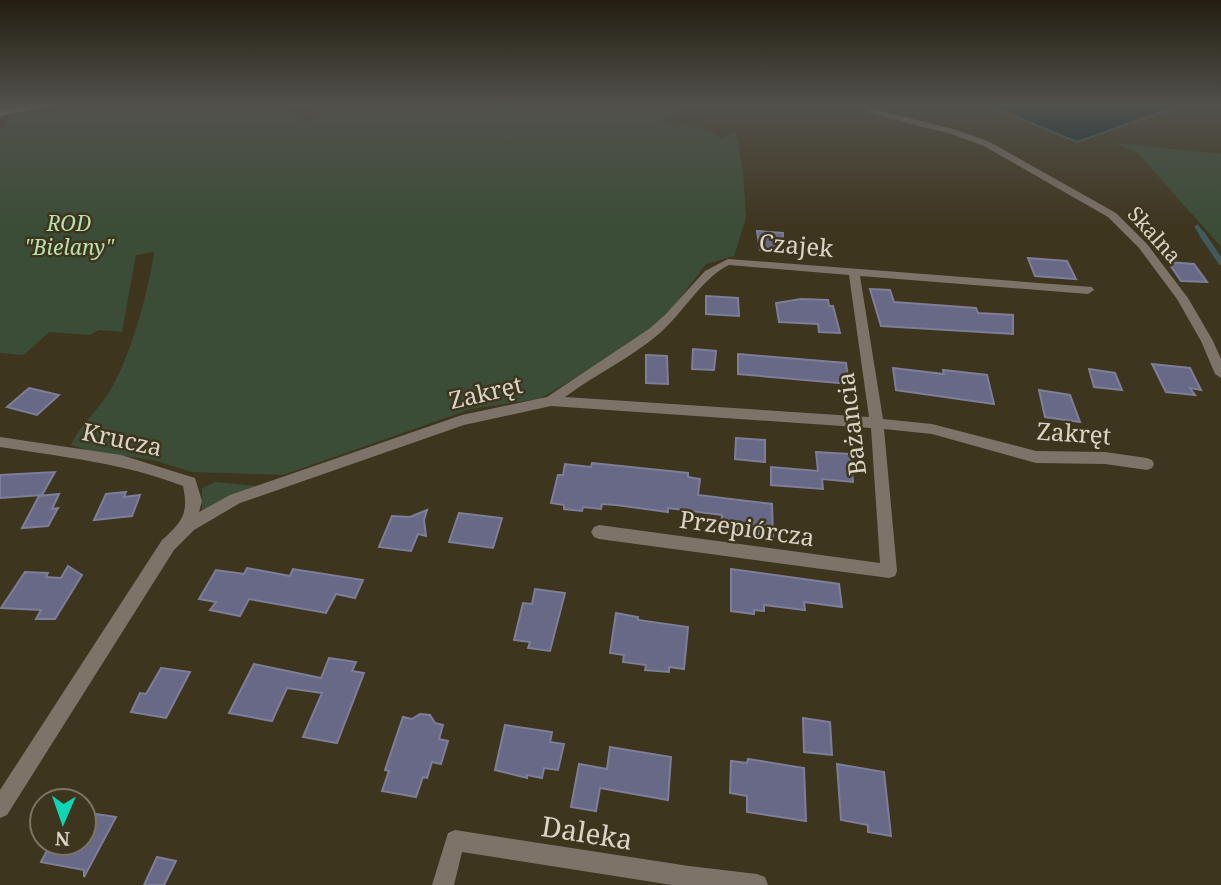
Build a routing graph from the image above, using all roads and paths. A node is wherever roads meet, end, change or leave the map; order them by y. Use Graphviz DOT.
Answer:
graph roads {
  1 [pos="989,145"];
  2 [pos="854,272"];
  3 [pos="1088,290"];
  4 [pos="1221,374"];
  5 [pos="551,401"];
  6 [pos="877,423"];
  7 [pos="0,442"];
  8 [pos="1147,464"];
  9 [pos="188,525"];
  10 [pos="599,532"];
  11 [pos="889,571"];
  12 [pos="0,808"];
  13 [pos="443,885"];
  14 [pos="757,885"];
  1 -- 4 [label="street, Skalna"];
  2 -- 3 [label="street, Czajek"];
  2 -- 5 [label="street, Czajek"];
  2 -- 6 [label="street, Bażancia"];
  5 -- 6 [label="street, Zakręt"];
  5 -- 9 [label="street, Zakręt"];
  6 -- 8 [label="street, Zakręt"];
  6 -- 11 [label="street, Bażancia"];
  7 -- 9 [label="street, Krucza"];
  9 -- 12 [label="street, Zakręt"];
  10 -- 11 [label="street, Przepiórcza"];
  13 -- 14 [label="street, Daleka"];
}
